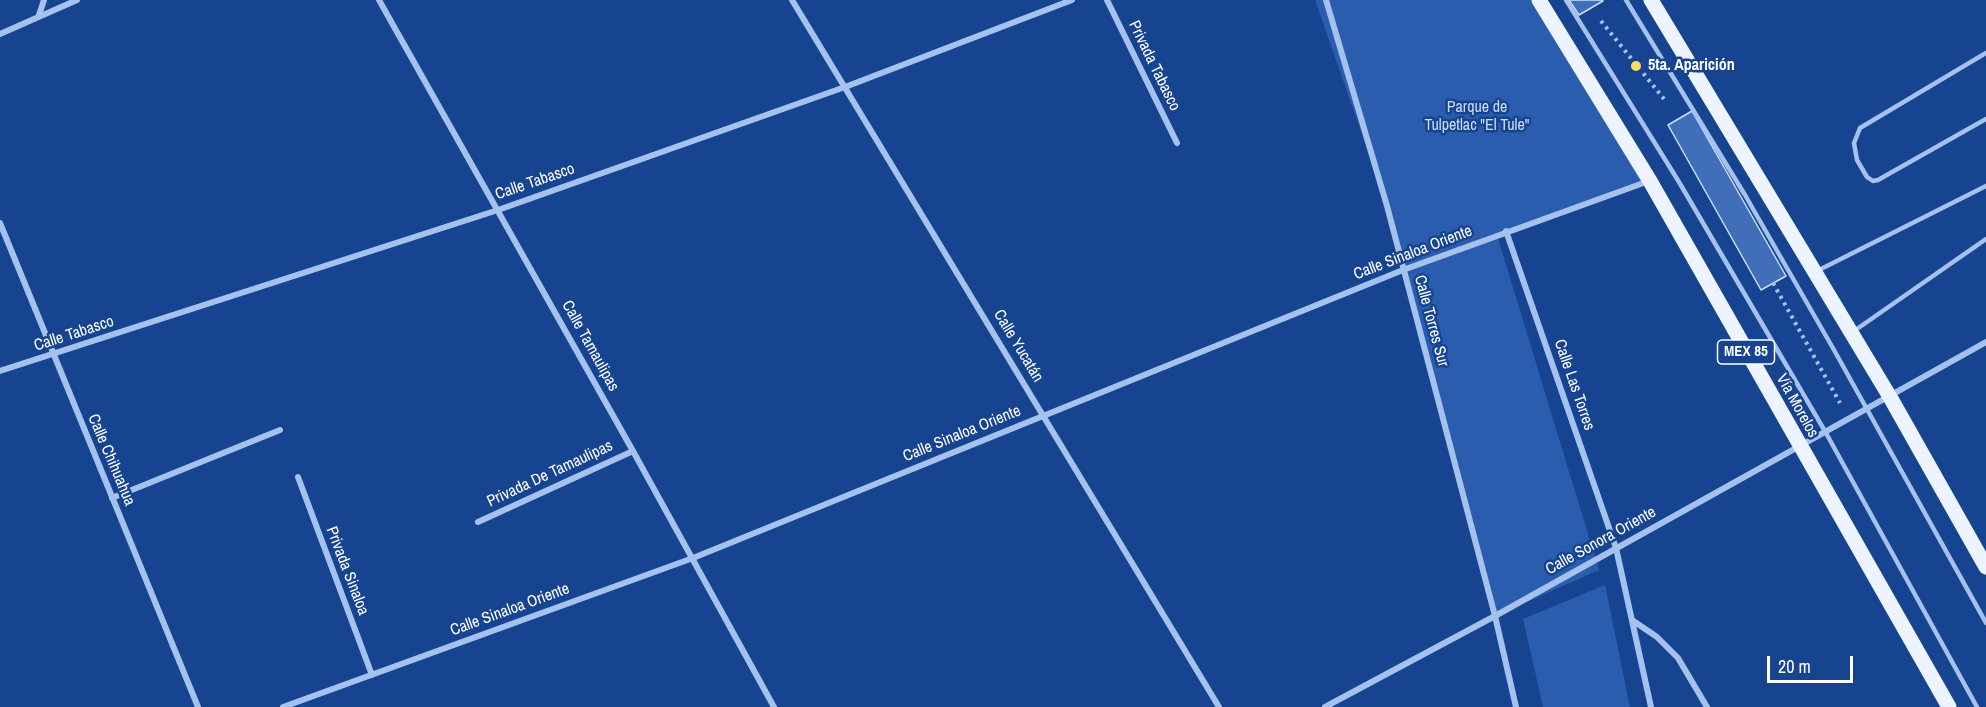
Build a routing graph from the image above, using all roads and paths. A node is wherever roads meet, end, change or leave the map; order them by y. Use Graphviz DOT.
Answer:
graph roads {
  1 [pos="44,0"];
  2 [pos="77,0"];
  3 [pos="379,0"];
  4 [pos="792,0"];
  5 [pos="1072,0"];
  6 [pos="1107,0"];
  7 [pos="1326,0"];
  8 [pos="1539,0"];
  9 [pos="1566,0"];
  10 [pos="1626,0"];
  11 [pos="1651,0"];
  12 [pos="39,15"];
  13 [pos="1598,17"];
  14 [pos="0,34"];
  15 [pos="1986,53"];
  16 [pos="845,87"];
  17 [pos="1665,100"];
  18 [pos="1986,118"];
  19 [pos="1177,143"];
  20 [pos="1650,181"];
  21 [pos="1986,186"];
  22 [pos="498,210"];
  23 [pos="0,223"];
  24 [pos="1506,231"];
  25 [pos="1986,239"];
  26 [pos="1403,270"];
  27 [pos="1814,272"];
  28 [pos="1773,283"];
  29 [pos="1851,333"];
  30 [pos="1986,342"];
  31 [pos="53,356"];
  32 [pos="0,371"];
  33 [pos="1890,397"];
  34 [pos="1868,409"];
  35 [pos="1045,416"];
  36 [pos="1850,419"];
  37 [pos="280,430"];
  38 [pos="1826,433"];
  39 [pos="1800,448"];
  40 [pos="633,451"];
  41 [pos="298,477"];
  42 [pos="112,498"];
  43 [pos="478,522"];
  44 [pos="1616,548"];
  45 [pos="693,558"];
  46 [pos="1986,567"];
  47 [pos="1496,616"];
  48 [pos="1632,620"];
  49 [pos="1986,623"];
  50 [pos="372,675"];
  51 [pos="198,707"];
  52 [pos="283,707"];
  53 [pos="774,707"];
  54 [pos="1219,707"];
  55 [pos="1325,707"];
  56 [pos="1516,707"];
  57 [pos="1651,707"];
  58 [pos="1707,707"];
  59 [pos="1949,707"];
  60 [pos="1977,707"];
  1 -- 12 [label="street"];
  2 -- 12 [label="street"];
  3 -- 22 [label="street, Calle Tamaulipas"];
  4 -- 16 [label="street, Calle Yucatán"];
  5 -- 16 [label="street, Calle Tabasco"];
  6 -- 19 [label="street, Privada Tabasco"];
  7 -- 26 [label="street, Calle Torres Sur"];
  8 -- 20 [label="main road, Vía Morelos / MEX 85"];
  9 -- 38 [label="lane"];
  10 -- 34 [label="lane"];
  11 -- 27 [label="main road"];
  12 -- 14 [label="street"];
  13 -- 17 [label="path"];
  15 -- 18 [label="lane"];
  16 -- 22 [label="street, Calle Tabasco"];
  16 -- 35 [label="street, Calle Yucatán"];
  20 -- 24 [label="street, Calle Sinaloa Oriente"];
  20 -- 39 [label="main road, Vía Morelos / MEX 85"];
  21 -- 27 [label="lane"];
  22 -- 31 [label="street, Calle Tabasco"];
  22 -- 40 [label="street, Calle Tamaulipas"];
  23 -- 31 [label="street, Calle Chihuahua"];
  24 -- 26 [label="street, Calle Sinaloa Oriente"];
  24 -- 44 [label="street, Calle Las Torres"];
  25 -- 29 [label="lane"];
  26 -- 35 [label="street, Calle Sinaloa Oriente"];
  26 -- 47 [label="street, Calle Torres Sur"];
  27 -- 29 [label="main road"];
  28 -- 36 [label="path"];
  29 -- 33 [label="main road"];
  30 -- 33 [label="street, Calle Sonora Oriente"];
  31 -- 32 [label="street, Calle Tabasco"];
  31 -- 42 [label="street, Calle Chihuahua"];
  33 -- 34 [label="street, Calle Sonora Oriente"];
  33 -- 46 [label="main road"];
  34 -- 36 [label="street, Calle Sonora Oriente"];
  34 -- 49 [label="lane"];
  35 -- 45 [label="street, Calle Sinaloa Oriente"];
  35 -- 54 [label="street, Calle Yucatán"];
  36 -- 38 [label="street, Calle Sonora Oriente"];
  37 -- 42 [label="street"];
  38 -- 39 [label="street, Calle Sonora Oriente"];
  38 -- 60 [label="lane"];
  39 -- 44 [label="street, Calle Sonora Oriente"];
  39 -- 59 [label="main road, Vía Morelos / MEX 85"];
  40 -- 43 [label="street, Privada De Tamaulipas"];
  40 -- 45 [label="street, Calle Tamaulipas"];
  41 -- 50 [label="street, Privada Sinaloa"];
  42 -- 51 [label="street, Calle Chihuahua"];
  44 -- 47 [label="street, Calle Sonora Oriente"];
  44 -- 48 [label="street, Calle Las Torres"];
  45 -- 50 [label="street, Calle Sinaloa Oriente"];
  45 -- 53 [label="street, Calle Tamaulipas"];
  47 -- 55 [label="street, Calle Sonora Oriente"];
  47 -- 56 [label="street, Calle Torres Sur"];
  48 -- 57 [label="street, Calle Las Torres"];
  48 -- 58 [label="street"];
  50 -- 52 [label="street, Calle Sinaloa Oriente"];
}
